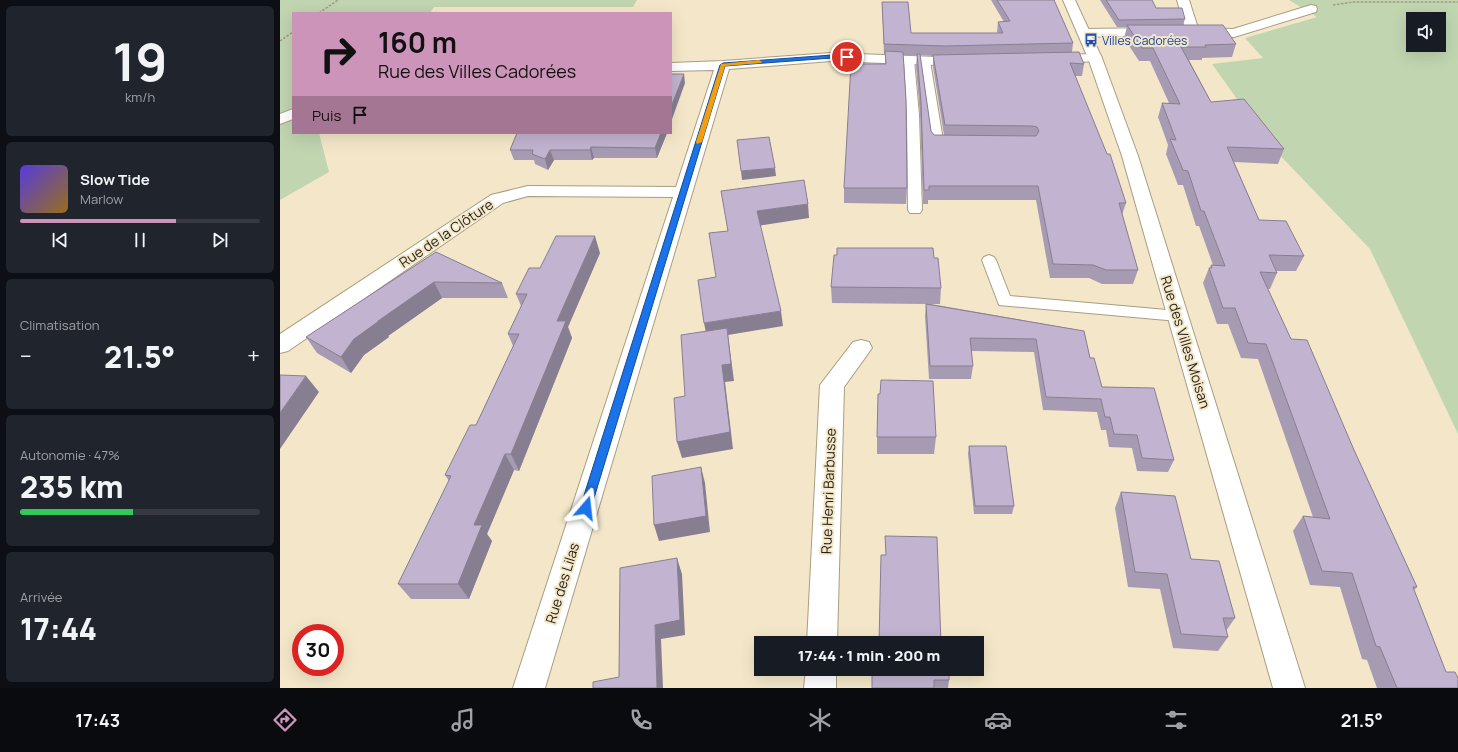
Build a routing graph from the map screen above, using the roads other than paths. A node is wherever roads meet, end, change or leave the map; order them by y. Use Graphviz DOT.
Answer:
graph roads {
  1 [pos="1069,0"];
  2 [pos="1183,0"];
  3 [pos="1311,9"];
  4 [pos="1193,32"];
  5 [pos="1085,33"];
  6 [pos="1095,58"];
  7 [pos="909,60"];
  8 [pos="1039,60"];
  9 [pos="925,61"];
  10 [pos="973,62"];
  11 [pos="723,65"];
  12 [pos="672,67"];
  13 [pos="292,114"];
  14 [pos="280,119"];
  15 [pos="961,144"];
  16 [pos="684,192"];
  17 [pos="915,210"];
  18 [pos="989,260"];
  19 [pos="1178,316"];
  20 [pos="280,345"];
  21 [pos="861,348"];
  22 [pos="822,636"];
  23 [pos="821,676"];
  24 [pos="530,688"];
  25 [pos="820,688"];
  26 [pos="1289,688"];
  1 -- 5 [label="street, Rue des Villes Moisan"];
  2 -- 4 [label="street"];
  3 -- 4 [label="street"];
  4 -- 5 [label="street"];
  5 -- 6 [label="street, Rue des Villes Moisan"];
  6 -- 8 [label="street"];
  6 -- 19 [label="street, Rue des Villes Moisan"];
  7 -- 9 [label="street"];
  7 -- 11 [label="street"];
  7 -- 17 [label="lane"];
  9 -- 10 [label="street"];
  9 -- 15 [label="lane"];
  11 -- 12 [label="street"];
  11 -- 16 [label="street, Rue des Lilas"];
  13 -- 14 [label="street"];
  16 -- 20 [label="street, Rue de la Clôture"];
  16 -- 24 [label="street, Rue des Lilas"];
  18 -- 19 [label="lane"];
  19 -- 26 [label="street, Rue des Villes Moisan"];
  21 -- 22 [label="street, Rue Henri Barbusse"];
  23 -- 25 [label="street"];
}
